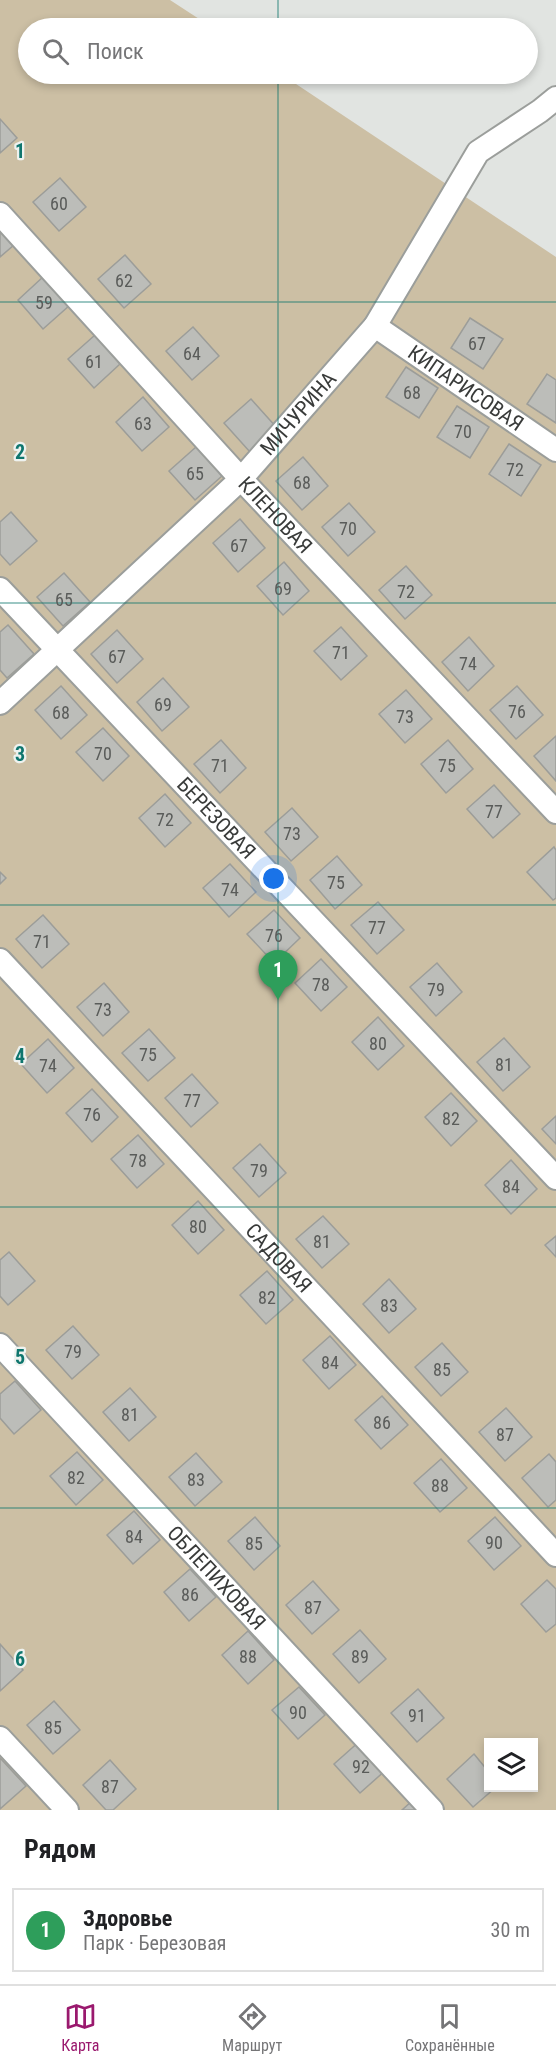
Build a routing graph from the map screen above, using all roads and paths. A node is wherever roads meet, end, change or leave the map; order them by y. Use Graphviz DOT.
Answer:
graph roads {
  1 [pos="556,98"];
  2 [pos="0,214"];
  3 [pos="375,326"];
  4 [pos="556,450"];
  5 [pos="241,479"];
  6 [pos="0,589"];
  7 [pos="55,650"];
  8 [pos="0,703"];
  9 [pos="556,812"];
  10 [pos="0,960"];
  11 [pos="556,1179"];
  12 [pos="0,1345"];
  13 [pos="556,1555"];
  14 [pos="0,1738"];
  15 [pos="67,1810"];
  16 [pos="432,1810"];
  1 -- 3 [label="street, МИЧУРИНА"];
  2 -- 5 [label="street, КЛЕНОВАЯ"];
  3 -- 4 [label="street, КИПАРИСОВАЯ"];
  3 -- 5 [label="street, МИЧУРИНА"];
  5 -- 7 [label="street, МИЧУРИНА"];
  5 -- 9 [label="street, КЛЕНОВАЯ"];
  6 -- 7 [label="street, БЕРЕЗОВАЯ"];
  7 -- 8 [label="street, МИЧУРИНА"];
  7 -- 11 [label="street, БЕРЕЗОВАЯ"];
  10 -- 13 [label="street, САДОВАЯ"];
  12 -- 16 [label="street, ОБЛЕПИХОВАЯ"];
  14 -- 15 [label="street"];
}
